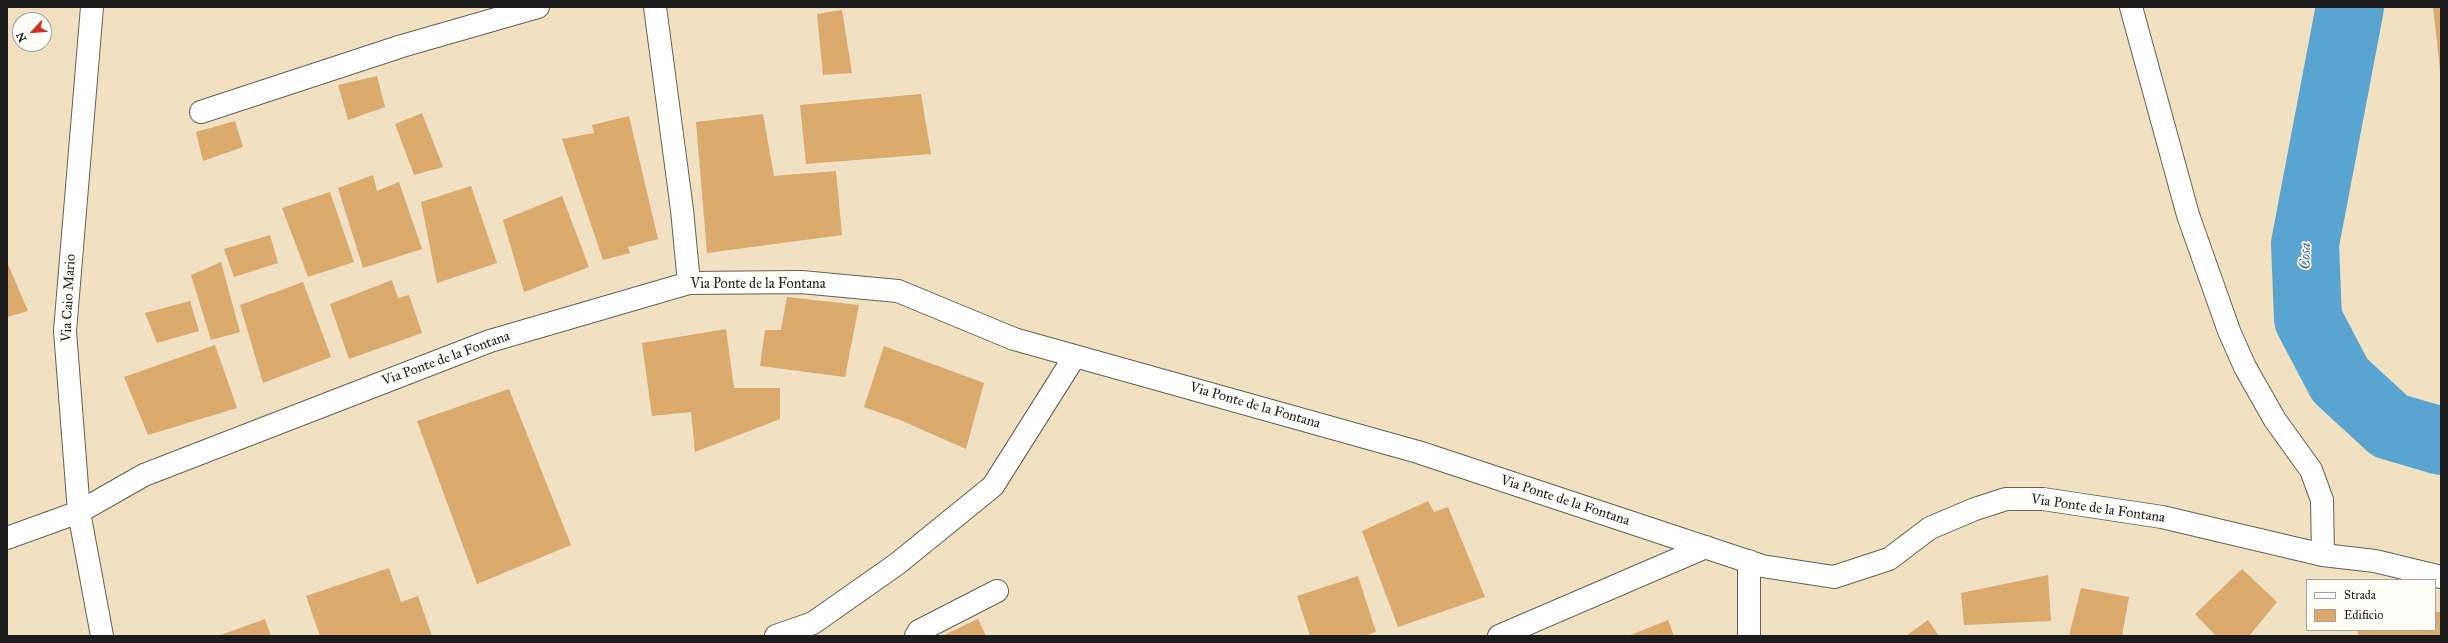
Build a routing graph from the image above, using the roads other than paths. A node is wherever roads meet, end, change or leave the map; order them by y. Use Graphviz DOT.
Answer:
graph roads {
  1 [pos="92,7"];
  2 [pos="538,7"];
  3 [pos="655,7"];
  4 [pos="2131,7"];
  5 [pos="201,112"];
  6 [pos="689,283"];
  7 [pos="1075,356"];
  8 [pos="79,512"];
  9 [pos="7,538"];
  10 [pos="1706,547"];
  11 [pos="2323,555"];
  12 [pos="1749,561"];
  13 [pos="2441,577"];
  14 [pos="997,591"];
  15 [pos="816,630"];
  16 [pos="102,636"];
  17 [pos="776,636"];
  18 [pos="916,636"];
  19 [pos="1499,636"];
  20 [pos="1749,636"];
  1 -- 8 [label="street, Via Caio Mario"];
  2 -- 5 [label="street"];
  3 -- 6 [label="street"];
  4 -- 11 [label="street"];
  6 -- 7 [label="street, Via Ponte de la Fontana"];
  6 -- 8 [label="street, Via Ponte de la Fontana"];
  7 -- 10 [label="street, Via Ponte de la Fontana"];
  7 -- 15 [label="street"];
  8 -- 9 [label="street, Via Ponte de la Fontana"];
  8 -- 16 [label="street, Via Caio Mario"];
  10 -- 12 [label="street, Via Ponte de la Fontana"];
  10 -- 19 [label="street"];
  11 -- 12 [label="street, Via Ponte de la Fontana"];
  11 -- 13 [label="street, Via Ponte de la Fontana"];
  12 -- 20 [label="street"];
  14 -- 18 [label="street"];
  15 -- 17 [label="street"];
}
